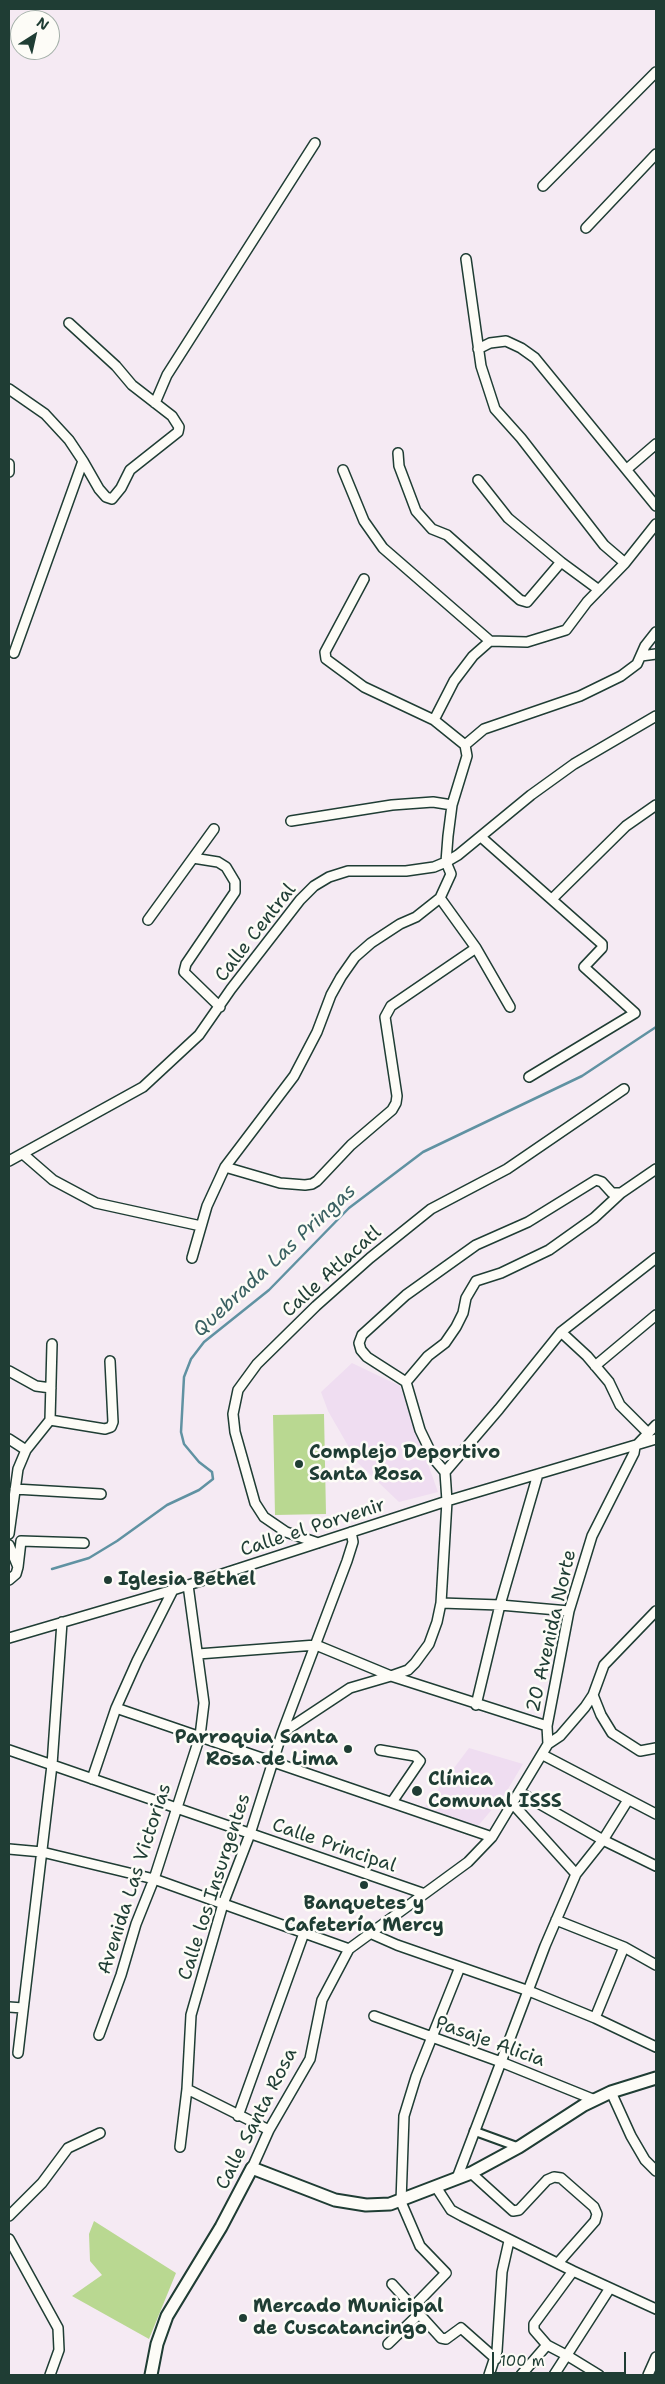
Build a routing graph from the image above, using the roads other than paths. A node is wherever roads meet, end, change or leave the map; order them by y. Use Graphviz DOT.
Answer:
graph roads {
  1 [pos="656,72"];
  2 [pos="314,143"];
  3 [pos="656,154"];
  4 [pos="543,186"];
  5 [pos="586,228"];
  6 [pos="466,259"];
  7 [pos="69,323"];
  8 [pos="478,348"];
  9 [pos="9,390"];
  10 [pos="155,403"];
  11 [pos="656,444"];
  12 [pos="398,452"];
  13 [pos="83,461"];
  14 [pos="9,464"];
  15 [pos="627,469"];
  16 [pos="343,470"];
  17 [pos="9,472"];
  18 [pos="478,480"];
  19 [pos="656,506"];
  20 [pos="656,524"];
  21 [pos="561,562"];
  22 [pos="625,563"];
  23 [pos="364,579"];
  24 [pos="599,590"];
  25 [pos="656,632"];
  26 [pos="490,641"];
  27 [pos="14,654"];
  28 [pos="656,654"];
  29 [pos="641,656"];
  30 [pos="656,716"];
  31 [pos="434,720"];
  32 [pos="465,745"];
  33 [pos="452,805"];
  34 [pos="656,805"];
  35 [pos="290,821"];
  36 [pos="214,830"];
  37 [pos="481,837"];
  38 [pos="193,858"];
  39 [pos="446,862"];
  40 [pos="440,898"];
  41 [pos="552,899"];
  42 [pos="148,920"];
  43 [pos="476,948"];
  44 [pos="220,1007"];
  45 [pos="510,1007"];
  46 [pos="529,1077"];
  47 [pos="624,1089"];
  48 [pos="23,1154"];
  49 [pos="9,1161"];
  50 [pos="225,1167"];
  51 [pos="656,1169"];
  52 [pos="621,1194"];
  53 [pos="201,1226"];
  54 [pos="192,1258"];
  55 [pos="656,1258"];
  56 [pos="656,1315"];
  57 [pos="561,1332"];
  58 [pos="52,1344"];
  59 [pos="110,1361"];
  60 [pos="595,1366"];
  61 [pos="9,1371"];
  62 [pos="406,1382"];
  63 [pos="51,1388"];
  64 [pos="50,1420"];
  65 [pos="656,1425"];
  66 [pos="648,1433"];
  67 [pos="9,1439"];
  68 [pos="656,1439"];
  69 [pos="634,1447"];
  70 [pos="26,1450"];
  71 [pos="446,1472"];
  72 [pos="538,1474"];
  73 [pos="15,1489"];
  74 [pos="101,1494"];
  75 [pos="447,1501"];
  76 [pos="351,1532"];
  77 [pos="9,1534"];
  78 [pos="84,1543"];
  79 [pos="318,1543"];
  80 [pos="9,1545"];
  81 [pos="18,1567"];
  82 [pos="9,1580"];
  83 [pos="188,1585"];
  84 [pos="173,1590"];
  85 [pos="441,1603"];
  86 [pos="500,1605"];
  87 [pos="656,1610"];
  88 [pos="569,1611"];
  89 [pos="62,1622"];
  90 [pos="9,1638"];
  91 [pos="316,1646"];
  92 [pos="198,1654"];
  93 [pos="391,1676"];
  94 [pos="592,1695"];
  95 [pos="476,1705"];
  96 [pos="116,1708"];
  97 [pos="547,1726"];
  98 [pos="282,1733"];
  99 [pos="200,1736"];
  100 [pos="548,1744"];
  101 [pos="656,1748"];
  102 [pos="9,1750"];
  103 [pos="380,1750"];
  104 [pos="543,1755"];
  105 [pos="273,1760"];
  106 [pos="52,1765"];
  107 [pos="92,1779"];
  108 [pos="519,1792"];
  109 [pos="628,1800"];
  110 [pos="392,1802"];
  111 [pos="512,1803"];
  112 [pos="176,1808"];
  113 [pos="656,1814"];
  114 [pos="250,1834"];
  115 [pos="492,1837"];
  116 [pos="603,1840"];
  117 [pos="9,1849"];
  118 [pos="42,1852"];
  119 [pos="656,1866"];
  120 [pos="576,1874"];
  121 [pos="154,1879"];
  122 [pos="422,1894"];
  123 [pos="223,1904"];
  124 [pos="556,1920"];
  125 [pos="304,1933"];
  126 [pos="372,1934"];
  127 [pos="624,1947"];
  128 [pos="348,1949"];
  129 [pos="656,1965"];
  130 [pos="460,1967"];
  131 [pos="529,1991"];
  132 [pos="9,2007"];
  133 [pos="24,2008"];
  134 [pos="374,2016"];
  135 [pos="595,2018"];
  136 [pos="99,2035"];
  137 [pos="431,2038"];
  138 [pos="656,2047"];
  139 [pos="18,2053"];
  140 [pos="501,2062"];
  141 [pos="656,2078"];
  142 [pos="187,2089"];
  143 [pos="612,2092"];
  144 [pos="595,2100"];
  145 [pos="238,2116"];
  146 [pos="269,2130"];
  147 [pos="474,2131"];
  148 [pos="100,2133"];
  149 [pos="180,2147"];
  150 [pos="519,2147"];
  151 [pos="252,2168"];
  152 [pos="656,2171"];
  153 [pos="471,2173"];
  154 [pos="457,2178"];
  155 [pos="436,2187"];
  156 [pos="401,2202"];
  157 [pos="9,2216"];
  158 [pos="509,2240"];
  159 [pos="10,2244"];
  160 [pos="558,2264"];
  161 [pos="573,2271"];
  162 [pos="392,2284"];
  163 [pos="610,2288"];
  164 [pos="656,2309"];
  165 [pos="416,2311"];
  166 [pos="388,2344"];
  167 [pos="547,2345"];
  168 [pos="568,2356"];
  169 [pos="656,2358"];
  170 [pos="496,2359"];
  171 [pos="50,2375"];
  172 [pos="151,2375"];
  173 [pos="489,2375"];
  174 [pos="521,2375"];
  175 [pos="554,2375"];
  176 [pos="599,2375"];
  177 [pos="648,2375"];
  1 -- 4 [label="street"];
  2 -- 10 [label="street"];
  3 -- 5 [label="street"];
  6 -- 8 [label="street"];
  7 -- 10 [label="street"];
  8 -- 15 [label="street"];
  8 -- 22 [label="street"];
  9 -- 13 [label="street"];
  10 -- 13 [label="street"];
  11 -- 15 [label="street"];
  12 -- 21 [label="street"];
  13 -- 27 [label="street"];
  14 -- 17 [label="street"];
  15 -- 19 [label="street"];
  16 -- 26 [label="street"];
  18 -- 21 [label="street"];
  20 -- 22 [label="street"];
  21 -- 24 [label="street"];
  22 -- 24 [label="street"];
  23 -- 31 [label="street"];
  24 -- 26 [label="street"];
  25 -- 29 [label="street"];
  26 -- 31 [label="street"];
  28 -- 29 [label="street"];
  29 -- 32 [label="street"];
  30 -- 37 [label="street, Calle Central"];
  31 -- 32 [label="street"];
  32 -- 33 [label="street"];
  33 -- 35 [label="street"];
  33 -- 39 [label="street"];
  34 -- 41 [label="street"];
  36 -- 38 [label="street"];
  37 -- 39 [label="street, Calle Central"];
  37 -- 41 [label="street"];
  38 -- 42 [label="street"];
  38 -- 44 [label="street"];
  39 -- 40 [label="street"];
  39 -- 44 [label="street, Calle Central"];
  40 -- 43 [label="street"];
  40 -- 50 [label="street"];
  41 -- 46 [label="street"];
  43 -- 45 [label="street"];
  43 -- 50 [label="street"];
  44 -- 48 [label="street, Calle Central"];
  47 -- 79 [label="street, Calle Atlacatl"];
  48 -- 49 [label="street, Calle Central"];
  48 -- 53 [label="street"];
  50 -- 53 [label="street"];
  51 -- 52 [label="street"];
  52 -- 62 [label="street"];
  52 -- 62 [label="street"];
  53 -- 54 [label="street"];
  55 -- 57 [label="street"];
  56 -- 60 [label="street"];
  57 -- 60 [label="street"];
  57 -- 71 [label="street"];
  58 -- 63 [label="street"];
  59 -- 64 [label="street"];
  60 -- 66 [label="street"];
  61 -- 63 [label="street"];
  62 -- 71 [label="street"];
  63 -- 64 [label="street"];
  64 -- 70 [label="street"];
  65 -- 66 [label="street"];
  66 -- 69 [label="street"];
  67 -- 70 [label="street"];
  68 -- 69 [label="street, Calle el Porvenir"];
  69 -- 72 [label="street, Calle el Porvenir"];
  69 -- 88 [label="street, 20 Avenida Norte"];
  70 -- 73 [label="street"];
  71 -- 75 [label="street"];
  72 -- 75 [label="street, Calle el Porvenir"];
  72 -- 86 [label="street"];
  73 -- 74 [label="street"];
  73 -- 77 [label="street"];
  75 -- 76 [label="street, Calle el Porvenir"];
  75 -- 85 [label="street"];
  76 -- 79 [label="street, Calle el Porvenir"];
  76 -- 91 [label="street, Calle los Insurgentes"];
  78 -- 81 [label="street"];
  79 -- 83 [label="street, Calle el Porvenir"];
  80 -- 81 [label="street"];
  81 -- 82 [label="street"];
  83 -- 84 [label="street, Calle el Porvenir"];
  83 -- 92 [label="street, Avenida Las Victorias"];
  84 -- 89 [label="street, Calle el Porvenir"];
  84 -- 96 [label="street"];
  85 -- 86 [label="street"];
  85 -- 93 [label="street"];
  86 -- 88 [label="street"];
  86 -- 95 [label="street"];
  87 -- 94 [label="street"];
  88 -- 97 [label="street, 20 Avenida Norte"];
  89 -- 90 [label="street, Calle el Porvenir"];
  89 -- 106 [label="street"];
  91 -- 92 [label="street"];
  91 -- 93 [label="street"];
  91 -- 98 [label="street, Calle los Insurgentes"];
  92 -- 99 [label="street, Avenida Las Victorias"];
  93 -- 95 [label="street"];
  93 -- 98 [label="street"];
  94 -- 100 [label="street"];
  94 -- 101 [label="street"];
  95 -- 97 [label="street"];
  96 -- 99 [label="street"];
  96 -- 107 [label="street"];
  97 -- 100 [label="street, 20 Avenida Norte"];
  98 -- 105 [label="street, Calle los Insurgentes"];
  99 -- 105 [label="street"];
  99 -- 112 [label="street, Avenida Las Victorias"];
  100 -- 104 [label="street"];
  102 -- 106 [label="street, Calle Principal"];
  103 -- 110 [label="street"];
  104 -- 108 [label="street"];
  104 -- 109 [label="street"];
  105 -- 110 [label="street"];
  105 -- 114 [label="street, Calle los Insurgentes"];
  106 -- 107 [label="street, Calle Principal"];
  106 -- 118 [label="street"];
  107 -- 112 [label="street, Calle Principal"];
  108 -- 111 [label="street"];
  108 -- 116 [label="street"];
  109 -- 113 [label="street"];
  109 -- 116 [label="street"];
  110 -- 115 [label="street"];
  111 -- 115 [label="street"];
  111 -- 120 [label="street"];
  112 -- 114 [label="street, Calle Principal"];
  112 -- 121 [label="street, Avenida Las Victorias"];
  114 -- 122 [label="street, Calle Principal"];
  114 -- 123 [label="street, Calle los Insurgentes"];
  115 -- 122 [label="street"];
  116 -- 119 [label="street"];
  116 -- 120 [label="street"];
  117 -- 118 [label="street"];
  118 -- 121 [label="street"];
  118 -- 133 [label="street"];
  120 -- 124 [label="street"];
  121 -- 123 [label="street"];
  121 -- 136 [label="street, Avenida Las Victorias"];
  122 -- 126 [label="street"];
  123 -- 125 [label="street"];
  123 -- 142 [label="street, Calle los Insurgentes"];
  124 -- 127 [label="street"];
  124 -- 131 [label="street"];
  125 -- 128 [label="street"];
  125 -- 145 [label="street"];
  126 -- 128 [label="street"];
  126 -- 130 [label="street"];
  127 -- 129 [label="street"];
  127 -- 135 [label="street"];
  128 -- 146 [label="street, Calle Santa Rosa"];
  130 -- 131 [label="street"];
  130 -- 137 [label="street"];
  131 -- 135 [label="street"];
  131 -- 140 [label="street"];
  132 -- 133 [label="street"];
  133 -- 139 [label="street"];
  134 -- 137 [label="street, Pasaje Alicia"];
  135 -- 138 [label="street"];
  137 -- 140 [label="street, Pasaje Alicia"];
  137 -- 156 [label="street"];
  140 -- 144 [label="street, Pasaje Alicia"];
  140 -- 147 [label="street"];
  141 -- 143 [label="street"];
  142 -- 145 [label="street"];
  142 -- 149 [label="street, Calle los Insurgentes"];
  143 -- 144 [label="street"];
  143 -- 152 [label="street"];
  144 -- 150 [label="street"];
  145 -- 146 [label="street"];
  146 -- 151 [label="street, Calle Santa Rosa"];
  147 -- 150 [label="street"];
  147 -- 154 [label="street"];
  148 -- 157 [label="street"];
  150 -- 153 [label="street"];
  151 -- 156 [label="street"];
  151 -- 172 [label="street, Calle Santa Rosa"];
  153 -- 154 [label="street"];
  153 -- 160 [label="street"];
  154 -- 155 [label="street"];
  155 -- 156 [label="street"];
  155 -- 158 [label="street"];
  156 -- 165 [label="street"];
  158 -- 160 [label="street"];
  158 -- 170 [label="street"];
  159 -- 171 [label="street"];
  160 -- 161 [label="street"];
  161 -- 163 [label="street"];
  161 -- 167 [label="street"];
  162 -- 165 [label="street"];
  163 -- 164 [label="street"];
  163 -- 168 [label="street"];
  165 -- 166 [label="street"];
  165 -- 170 [label="street"];
  167 -- 168 [label="street"];
  167 -- 174 [label="street"];
  168 -- 175 [label="street"];
  168 -- 176 [label="street"];
  169 -- 177 [label="street"];
  170 -- 173 [label="street"];
}
